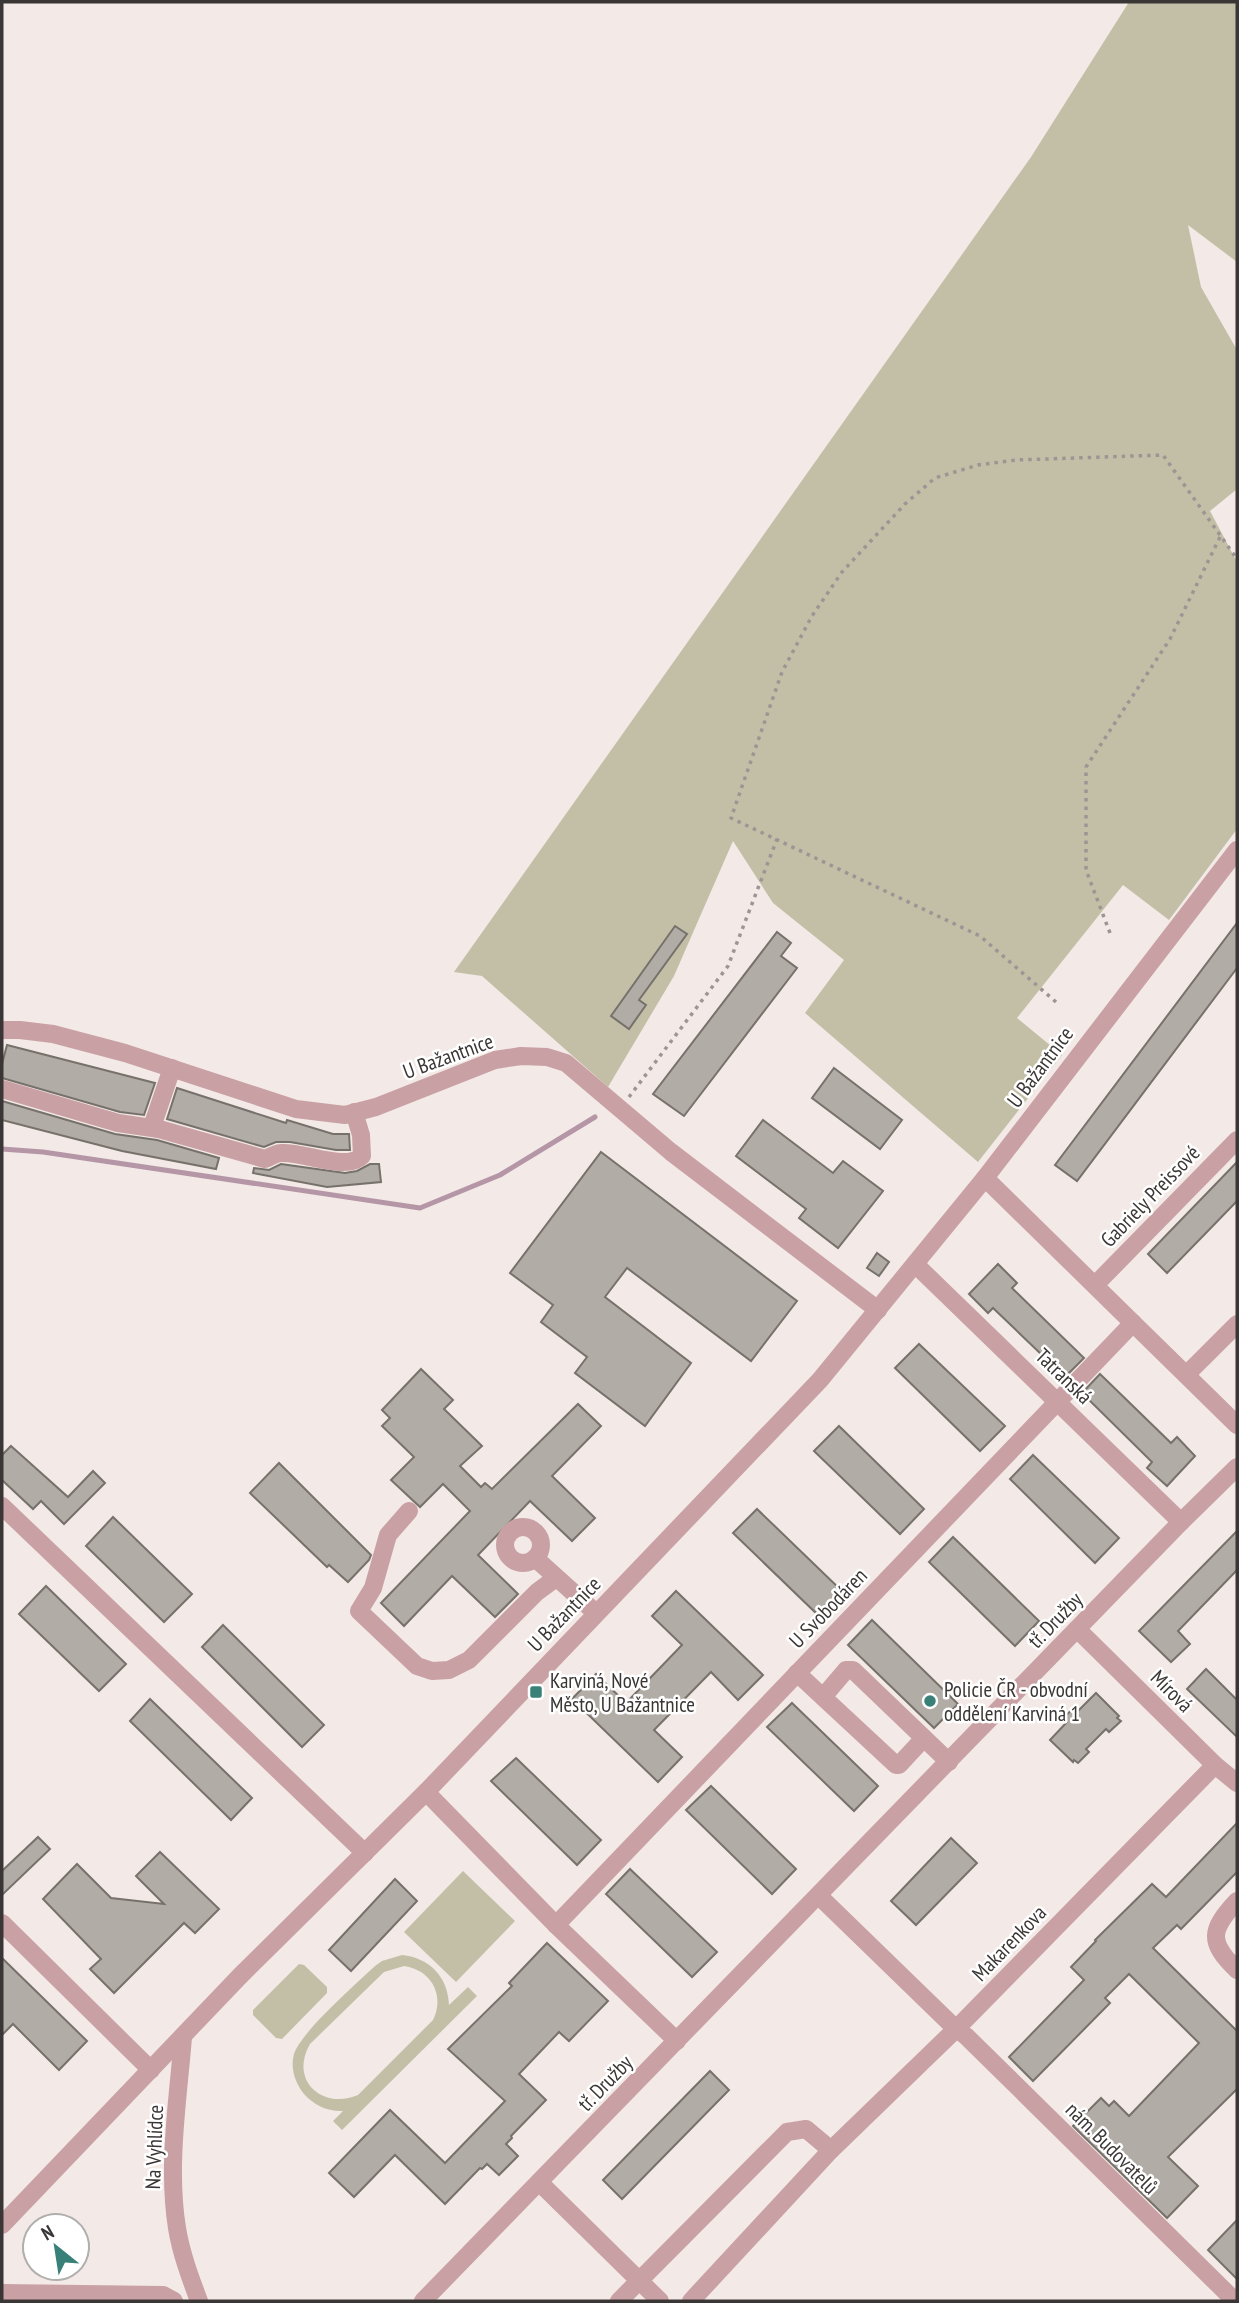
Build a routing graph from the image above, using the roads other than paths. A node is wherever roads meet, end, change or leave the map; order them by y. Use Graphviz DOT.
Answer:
graph roads {
  1 [pos="1237,850"];
  2 [pos="2,1030"];
  3 [pos="172,1068"];
  4 [pos="2,1089"];
  5 [pos="354,1112"];
  6 [pos="159,1129"];
  7 [pos="1237,1140"];
  8 [pos="985,1178"];
  9 [pos="915,1264"];
  10 [pos="1095,1285"];
  11 [pos="878,1310"];
  12 [pos="1133,1323"];
  13 [pos="1237,1324"];
  14 [pos="1187,1374"];
  15 [pos="1058,1401"];
  16 [pos="1237,1425"];
  17 [pos="1237,1467"];
  18 [pos="2,1506"];
  19 [pos="409,1511"];
  20 [pos="1181,1522"];
  21 [pos="535,1558"];
  22 [pos="556,1578"];
  23 [pos="596,1613"];
  24 [pos="1077,1629"];
  25 [pos="797,1673"];
  26 [pos="823,1697"];
  27 [pos="924,1738"];
  28 [pos="949,1762"];
  29 [pos="1215,1765"];
  30 [pos="1237,1783"];
  31 [pos="426,1792"];
  32 [pos="365,1853"];
  33 [pos="819,1896"];
  34 [pos="1237,1901"];
  35 [pos="2,1923"];
  36 [pos="556,1925"];
  37 [pos="1237,1970"];
  38 [pos="956,2029"];
  39 [pos="183,2037"];
  40 [pos="677,2041"];
  41 [pos="151,2070"];
  42 [pos="831,2150"];
  43 [pos="539,2182"];
  44 [pos="2,2225"];
  45 [pos="639,2281"];
  46 [pos="2,2293"];
  47 [pos="174,2301"];
  48 [pos="198,2301"];
  49 [pos="423,2301"];
  50 [pos="619,2301"];
  51 [pos="660,2301"];
  52 [pos="691,2301"];
  53 [pos="1235,2301"];
  1 -- 8 [label="street, U Bažantnice"];
  2 -- 3 [label="street, U Bažantnice"];
  3 -- 5 [label="street, U Bažantnice"];
  3 -- 6 [label="street"];
  4 -- 6 [label="street"];
  5 -- 6 [label="street"];
  5 -- 11 [label="street, U Bažantnice"];
  7 -- 10 [label="street, Gabriely Preissové"];
  8 -- 9 [label="street, U Bažantnice"];
  8 -- 10 [label="street"];
  9 -- 11 [label="street, U Bažantnice"];
  9 -- 15 [label="street, Tatranská"];
  10 -- 12 [label="street"];
  11 -- 23 [label="street, U Bažantnice"];
  12 -- 14 [label="street"];
  12 -- 15 [label="street, U Svobodáren"];
  13 -- 14 [label="street"];
  14 -- 16 [label="street"];
  15 -- 20 [label="street, Tatranská"];
  15 -- 25 [label="street, U Svobodáren"];
  17 -- 20 [label="street, tř. Družby"];
  18 -- 32 [label="street"];
  19 -- 22 [label="street"];
  20 -- 24 [label="street, tř. Družby"];
  21 -- 22 [label="street"];
  22 -- 23 [label="street"];
  23 -- 31 [label="street, U Bažantnice"];
  24 -- 28 [label="street, tř. Družby"];
  24 -- 29 [label="street, Mírová"];
  25 -- 26 [label="street"];
  25 -- 36 [label="street, U Svobodáren"];
  26 -- 27 [label="street"];
  26 -- 27 [label="street"];
  27 -- 28 [label="street"];
  28 -- 33 [label="street, tř. Družby"];
  29 -- 30 [label="street, Mírová"];
  29 -- 38 [label="street, Makarenkova"];
  31 -- 32 [label="street, U Bažantnice"];
  31 -- 36 [label="street"];
  32 -- 39 [label="street, U Bažantnice"];
  33 -- 38 [label="street"];
  33 -- 40 [label="street, tř. Družby"];
  34 -- 37 [label="street"];
  35 -- 41 [label="street"];
  36 -- 40 [label="street"];
  38 -- 42 [label="street, Makarenkova"];
  38 -- 53 [label="street, nám. Budovatelů"];
  39 -- 41 [label="street, Na Vyhlídce"];
  39 -- 48 [label="street, Na Vyhlídce"];
  40 -- 43 [label="street, tř. Družby"];
  41 -- 44 [label="street, Na Vyhlídce"];
  42 -- 45 [label="street"];
  42 -- 52 [label="street, Makarenkova"];
  43 -- 45 [label="street"];
  43 -- 49 [label="street, tř. Družby"];
  45 -- 50 [label="street"];
  45 -- 51 [label="street"];
  46 -- 47 [label="street"];
}
